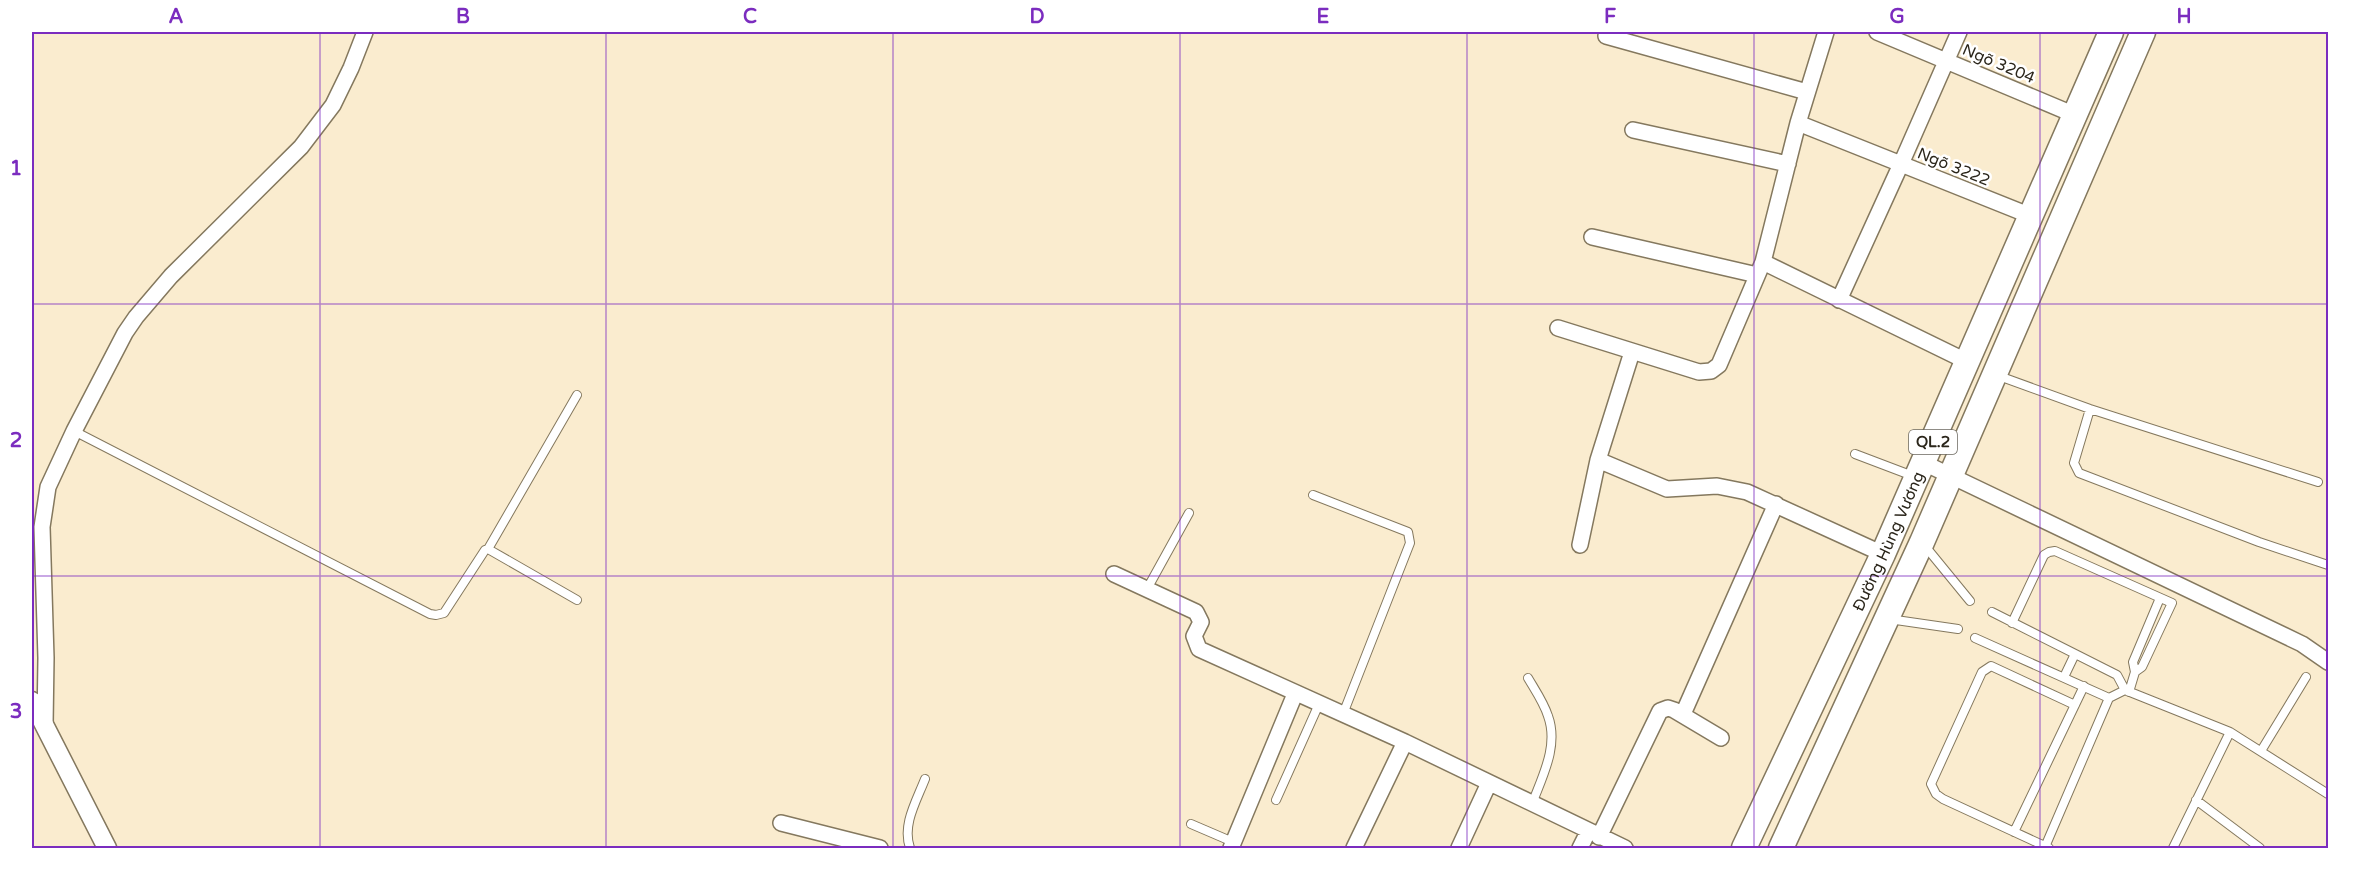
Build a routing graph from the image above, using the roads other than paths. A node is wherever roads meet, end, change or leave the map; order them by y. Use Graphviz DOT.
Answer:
graph roads {
  1 [pos="365,32"];
  2 [pos="1826,32"];
  3 [pos="1877,32"];
  4 [pos="1959,32"];
  5 [pos="2111,32"];
  6 [pos="2143,32"];
  7 [pos="1606,36"];
  8 [pos="1947,61"];
  9 [pos="1807,92"];
  10 [pos="2075,115"];
  11 [pos="1798,123"];
  12 [pos="1632,130"];
  13 [pos="1901,164"];
  14 [pos="1788,165"];
  15 [pos="2031,216"];
  16 [pos="1592,237"];
  17 [pos="1760,268"];
  18 [pos="1839,300"];
  19 [pos="1558,328"];
  20 [pos="1632,352"];
  21 [pos="1968,362"];
  22 [pos="1995,374"];
  23 [pos="577,395"];
  24 [pos="2090,409"];
  25 [pos="74,430"];
  26 [pos="1856,454"];
  27 [pos="1598,460"];
  28 [pos="1920,470"];
  29 [pos="1950,476"];
  30 [pos="2318,482"];
  31 [pos="1313,495"];
  32 [pos="1776,504"];
  33 [pos="1189,513"];
  34 [pos="1922,542"];
  35 [pos="1580,545"];
  36 [pos="488,549"];
  37 [pos="1883,554"];
  38 [pos="2328,565"];
  39 [pos="1114,574"];
  40 [pos="1148,589"];
  41 [pos="2160,598"];
  42 [pos="577,600"];
  43 [pos="1970,600"];
  44 [pos="1992,612"];
  45 [pos="1887,619"];
  46 [pos="2012,623"];
  47 [pos="1958,629"];
  48 [pos="1975,638"];
  49 [pos="2075,654"];
  50 [pos="2328,662"];
  51 [pos="2135,672"];
  52 [pos="2064,677"];
  53 [pos="2306,677"];
  54 [pos="1528,678"];
  55 [pos="2084,686"];
  56 [pos="2127,691"];
  57 [pos="1296,694"];
  58 [pos="2109,698"];
  59 [pos="32,701"];
  60 [pos="1319,704"];
  61 [pos="2076,705"];
  62 [pos="1343,714"];
  63 [pos="1683,714"];
  64 [pos="45,728"];
  65 [pos="2230,732"];
  66 [pos="1720,738"];
  67 [pos="1405,742"];
  68 [pos="2261,752"];
  69 [pos="925,779"];
  70 [pos="1489,783"];
  71 [pos="2328,794"];
  72 [pos="1276,800"];
  73 [pos="2196,800"];
  74 [pos="1532,804"];
  75 [pos="781,824"];
  76 [pos="1191,824"];
  77 [pos="2014,832"];
  78 [pos="1595,839"];
  79 [pos="1232,845"];
  80 [pos="2047,848"];
  81 [pos="107,849"];
  82 [pos="880,849"];
  83 [pos="910,849"];
  84 [pos="1354,849"];
  85 [pos="1459,849"];
  86 [pos="1580,849"];
  87 [pos="1625,849"];
  88 [pos="1744,849"];
  89 [pos="1781,849"];
  90 [pos="2173,849"];
  91 [pos="2260,849"];
  1 -- 25 [label="street"];
  2 -- 9 [label="street"];
  3 -- 8 [label="street, Ngõ 3204"];
  4 -- 8 [label="street"];
  5 -- 10 [label="highway, Đường Hùng Vương / QL.2"];
  6 -- 22 [label="highway, Đường Hùng Vương / QL.2"];
  7 -- 9 [label="street"];
  8 -- 10 [label="street, Ngõ 3204"];
  8 -- 13 [label="street"];
  9 -- 11 [label="street"];
  10 -- 15 [label="highway, Đường Hùng Vương / QL.2"];
  11 -- 13 [label="street"];
  11 -- 14 [label="street"];
  12 -- 14 [label="street"];
  13 -- 15 [label="street, Ngõ 3222"];
  13 -- 18 [label="street, Ngõ 3222"];
  14 -- 17 [label="street"];
  15 -- 21 [label="highway, Đường Hùng Vương / QL.2"];
  16 -- 17 [label="street"];
  17 -- 18 [label="street"];
  17 -- 20 [label="street"];
  18 -- 21 [label="street"];
  19 -- 20 [label="street"];
  20 -- 27 [label="street"];
  21 -- 28 [label="highway, Đường Hùng Vương / QL.2"];
  22 -- 24 [label="lane"];
  22 -- 29 [label="highway, Đường Hùng Vương / QL.2"];
  23 -- 36 [label="lane"];
  24 -- 30 [label="lane"];
  24 -- 38 [label="lane"];
  25 -- 36 [label="lane"];
  25 -- 64 [label="street"];
  26 -- 28 [label="lane"];
  27 -- 32 [label="street"];
  27 -- 35 [label="street"];
  28 -- 29 [label="street"];
  28 -- 37 [label="highway, Đường Hùng Vương / QL.2"];
  29 -- 34 [label="highway, Đường Hùng Vương / QL.2"];
  29 -- 50 [label="street"];
  31 -- 62 [label="lane"];
  32 -- 37 [label="street"];
  32 -- 63 [label="street"];
  33 -- 40 [label="lane"];
  34 -- 43 [label="lane"];
  34 -- 45 [label="highway, Đường Hùng Vương / QL.2"];
  36 -- 42 [label="lane"];
  37 -- 88 [label="highway, Đường Hùng Vương / QL.2"];
  39 -- 40 [label="street"];
  40 -- 57 [label="street"];
  41 -- 46 [label="lane"];
  41 -- 51 [label="lane"];
  41 -- 51 [label="lane"];
  44 -- 46 [label="lane"];
  45 -- 47 [label="lane"];
  45 -- 89 [label="highway, Đường Hùng Vương / QL.2"];
  46 -- 49 [label="lane"];
  48 -- 52 [label="lane"];
  49 -- 52 [label="lane"];
  49 -- 56 [label="lane"];
  51 -- 56 [label="lane"];
  52 -- 55 [label="lane"];
  53 -- 68 [label="lane"];
  54 -- 74 [label="lane"];
  55 -- 58 [label="lane"];
  55 -- 61 [label="lane"];
  56 -- 58 [label="lane"];
  56 -- 65 [label="lane"];
  57 -- 60 [label="street"];
  57 -- 79 [label="street"];
  58 -- 80 [label="lane"];
  59 -- 64 [label="street"];
  60 -- 62 [label="street"];
  60 -- 72 [label="lane"];
  61 -- 77 [label="lane"];
  61 -- 77 [label="lane"];
  62 -- 67 [label="street"];
  63 -- 66 [label="street"];
  63 -- 78 [label="street"];
  64 -- 81 [label="street"];
  65 -- 68 [label="lane"];
  65 -- 73 [label="lane"];
  67 -- 70 [label="street"];
  67 -- 84 [label="street"];
  68 -- 71 [label="lane"];
  69 -- 83 [label="lane"];
  70 -- 74 [label="street"];
  70 -- 85 [label="street"];
  73 -- 90 [label="lane"];
  73 -- 91 [label="lane"];
  74 -- 78 [label="street"];
  75 -- 82 [label="street"];
  76 -- 79 [label="lane"];
  77 -- 80 [label="lane"];
  78 -- 86 [label="street"];
  78 -- 87 [label="street"];
}
